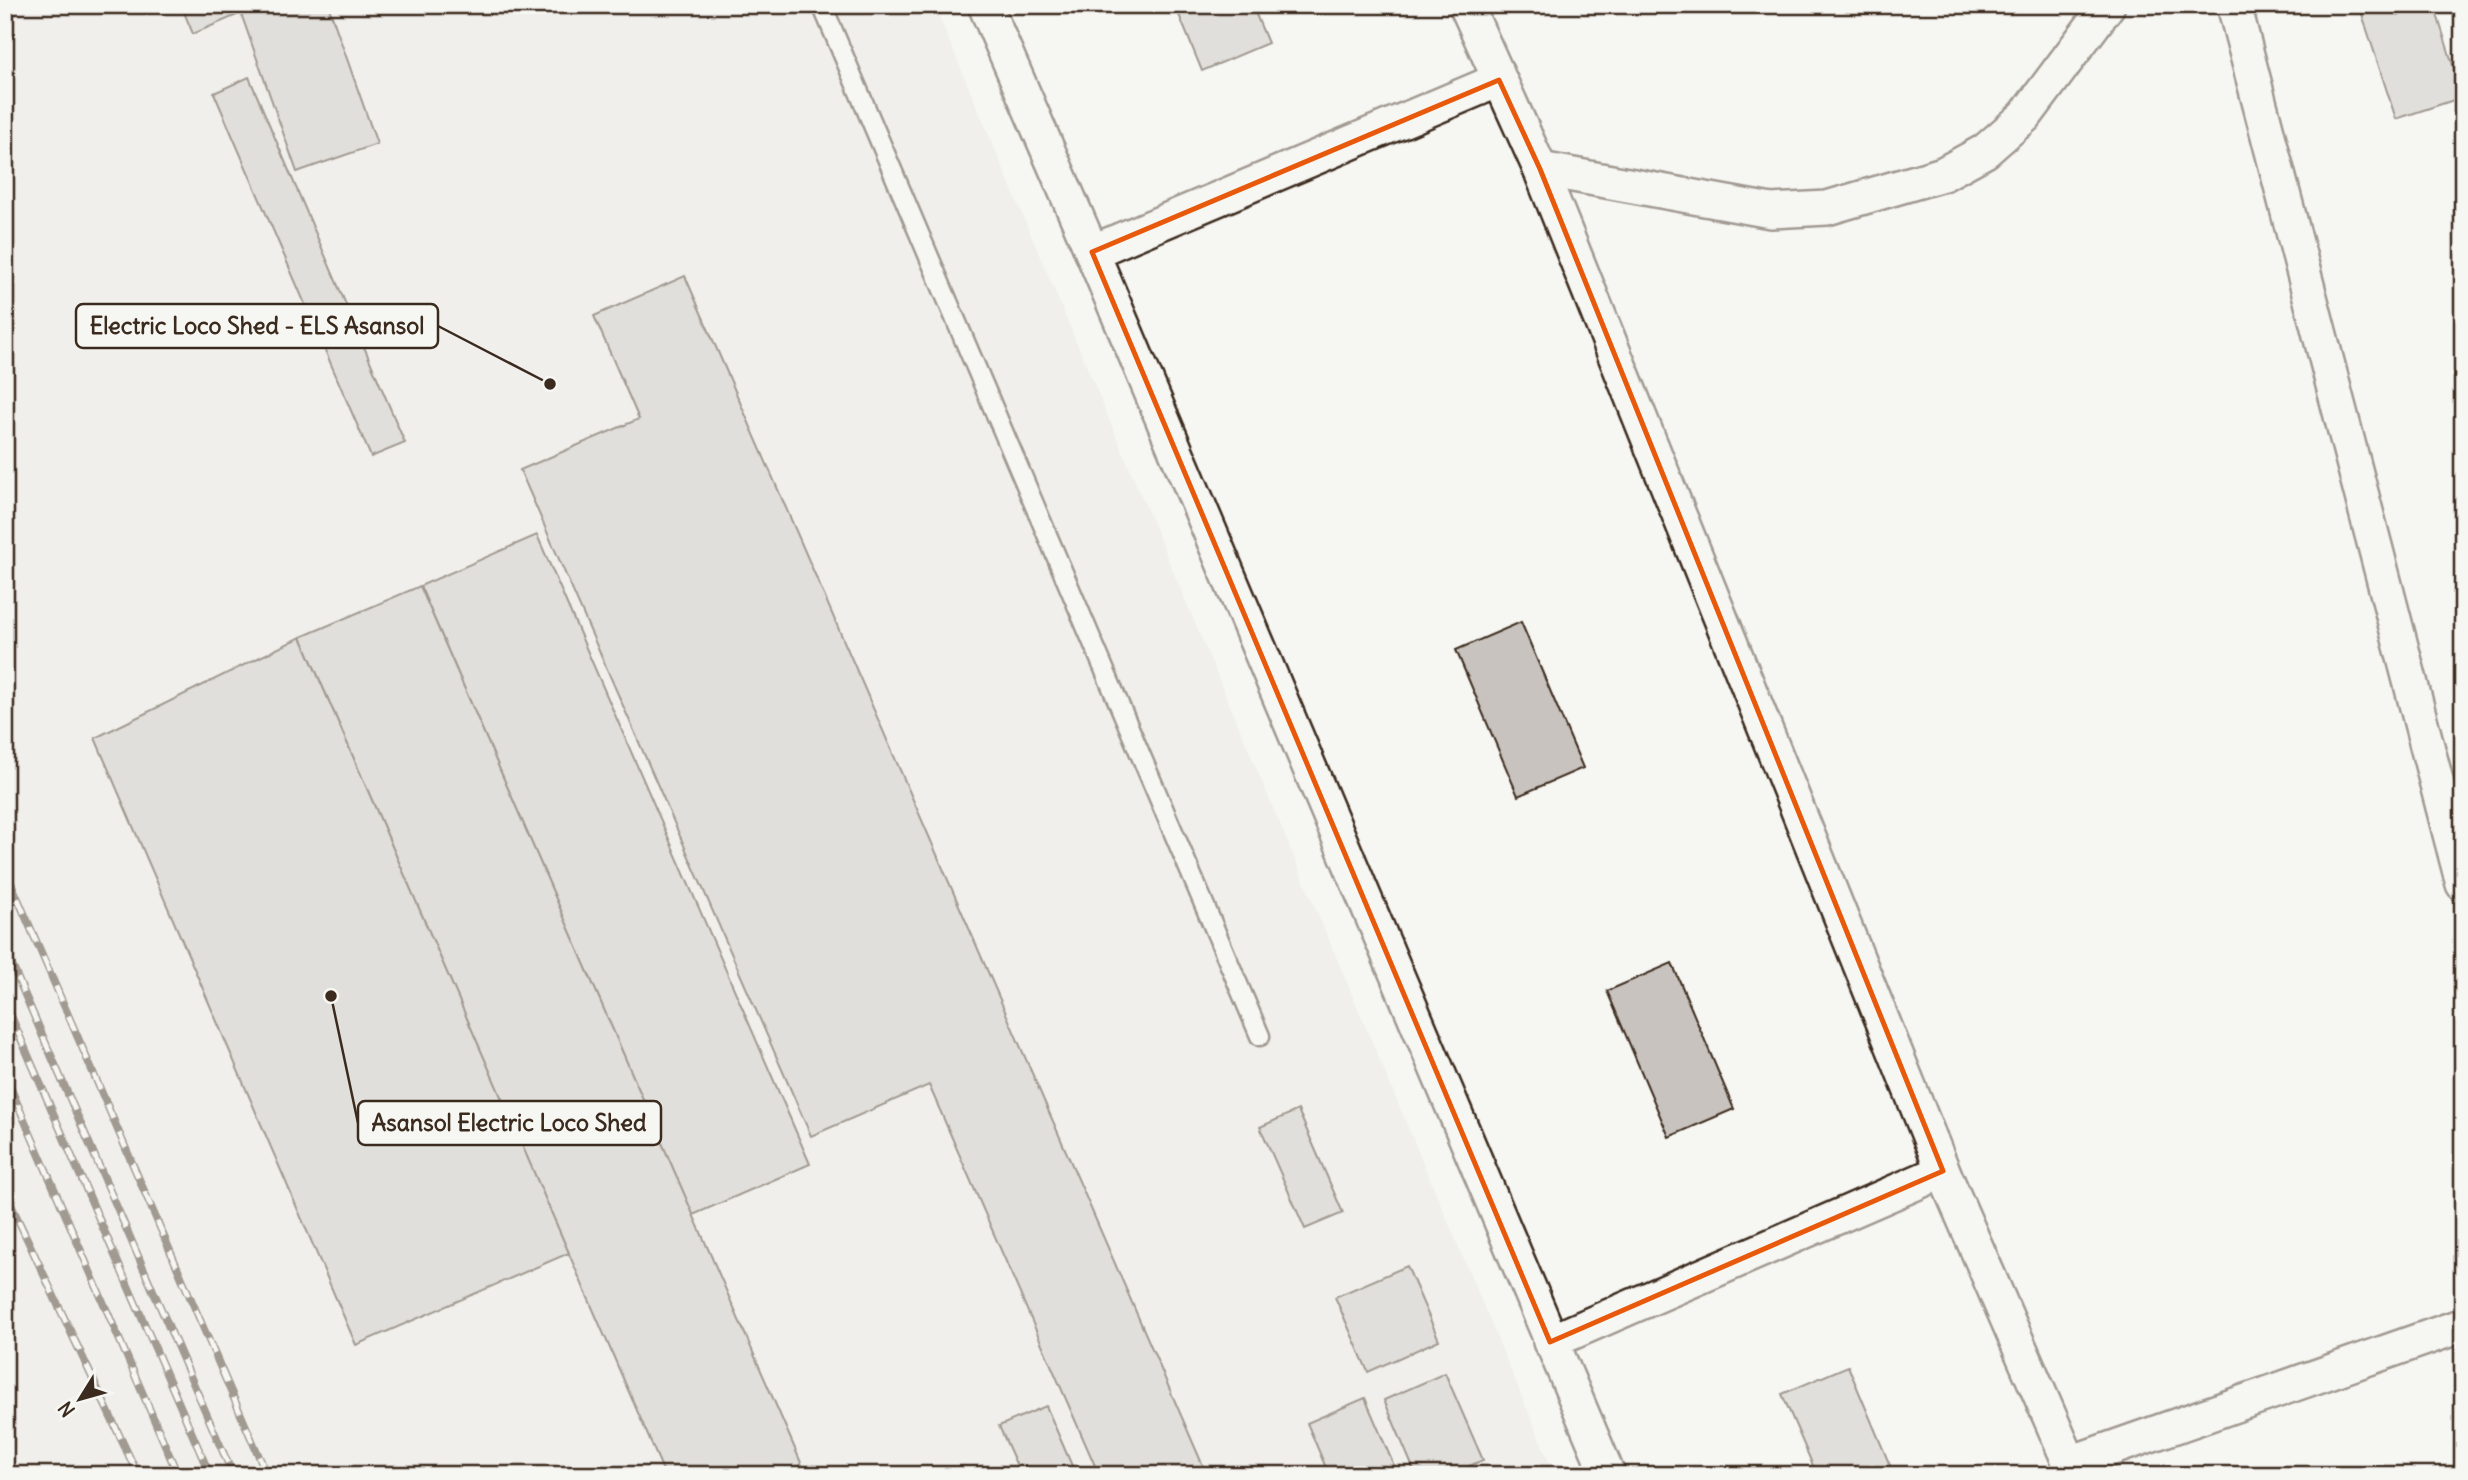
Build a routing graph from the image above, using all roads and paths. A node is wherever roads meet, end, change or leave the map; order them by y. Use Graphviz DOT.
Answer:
graph roads {
  1 [pos="822,5"];
  2 [pos="985,5"];
  3 [pos="1466,5"];
  4 [pos="2108,5"];
  5 [pos="2234,5"];
  6 [pos="1499,80"];
  7 [pos="1540,169"];
  8 [pos="1092,252"];
  9 [pos="2463,884"];
  10 [pos="1260,1036"];
  11 [pos="1943,1171"];
  12 [pos="2463,1325"];
  13 [pos="1550,1342"];
  14 [pos="2073,1469"];
  15 [pos="1608,1475"];
  1 -- 10 [label="lane"];
  2 -- 8 [label="street"];
  3 -- 6 [label="street"];
  4 -- 7 [label="street"];
  5 -- 9 [label="street"];
  6 -- 7 [label="street"];
  6 -- 8 [label="street"];
  7 -- 11 [label="street"];
  8 -- 13 [label="street"];
  11 -- 13 [label="street"];
  11 -- 14 [label="street"];
  12 -- 14 [label="street"];
  13 -- 15 [label="street"];
}
